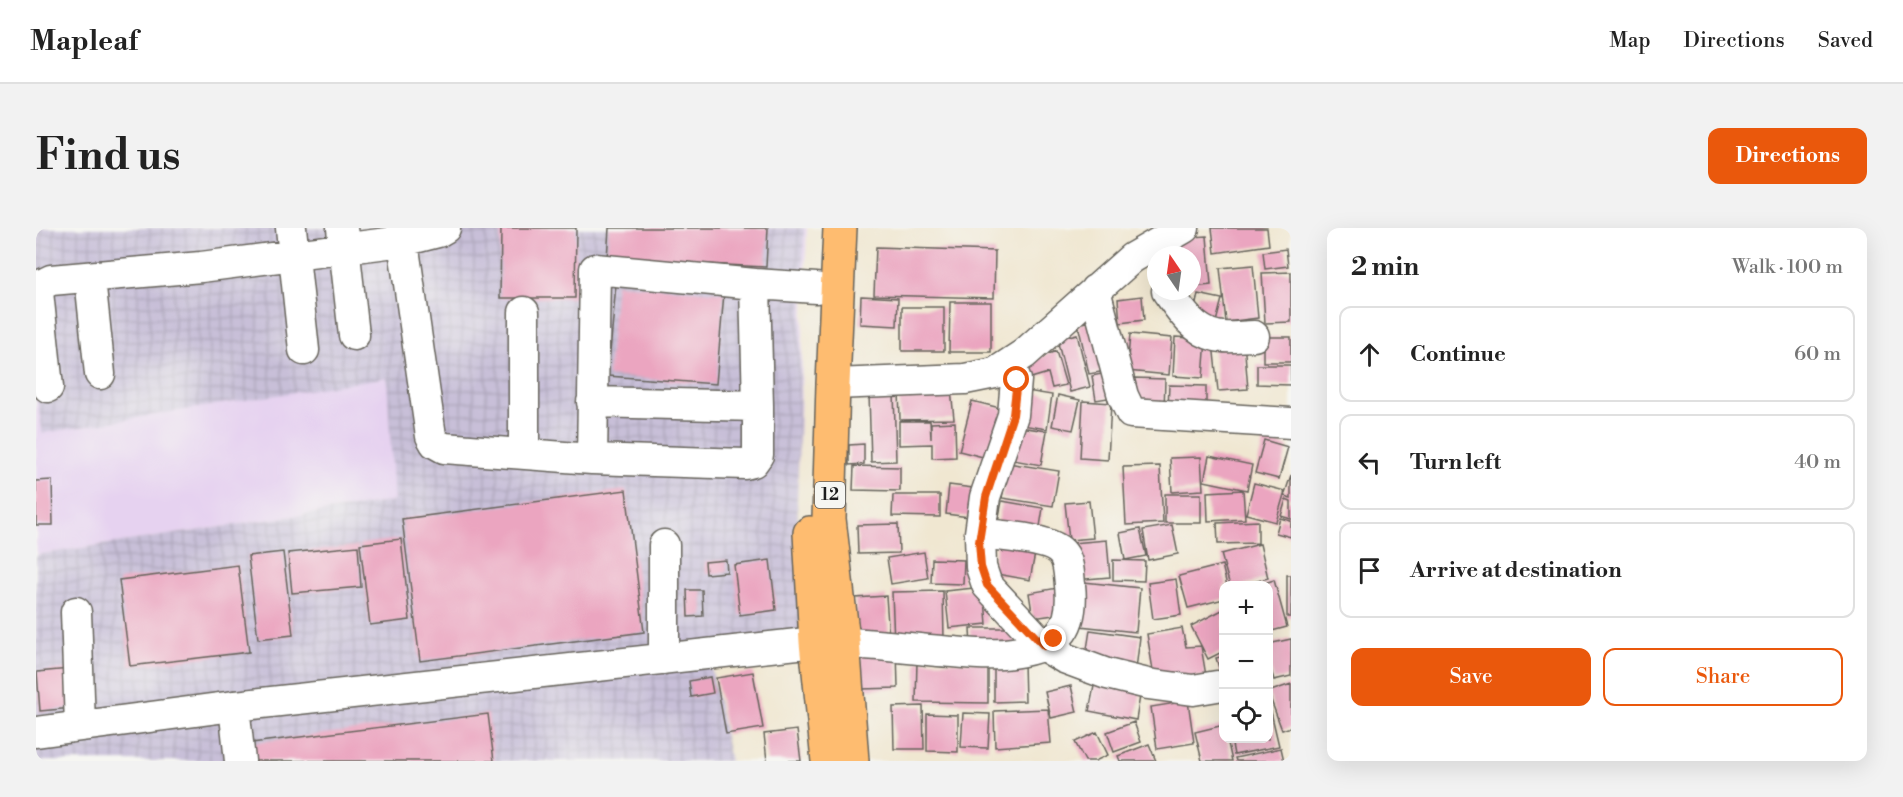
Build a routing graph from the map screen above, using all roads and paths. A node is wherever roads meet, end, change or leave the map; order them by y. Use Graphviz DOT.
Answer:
graph roads {
  1 [pos="445,228"];
  2 [pos="819,228"];
  3 [pos="840,228"];
  4 [pos="1184,228"];
  5 [pos="402,235"];
  6 [pos="343,238"];
  7 [pos="293,241"];
  8 [pos="1166,246"];
  9 [pos="1147,265"];
  10 [pos="90,278"];
  11 [pos="755,284"];
  12 [pos="816,288"];
  13 [pos="1095,290"];
  14 [pos="1173,300"];
  15 [pos="524,312"];
  16 [pos="354,335"];
  17 [pos="1254,336"];
  18 [pos="304,350"];
  19 [pos="1010,364"];
  20 [pos="100,374"];
  21 [pos="833,384"];
  22 [pos="48,387"];
  23 [pos="592,402"];
  24 [pos="758,406"];
  25 [pos="1291,423"];
  26 [pos="524,454"];
  27 [pos="592,459"];
  28 [pos="980,533"];
  29 [pos="664,545"];
  30 [pos="76,612"];
  31 [pos="830,641"];
  32 [pos="1044,646"];
  33 [pos="664,659"];
  34 [pos="1217,686"];
  35 [pos="234,706"];
  36 [pos="80,725"];
  37 [pos="36,732"];
  38 [pos="240,761"];
  39 [pos="828,761"];
  40 [pos="852,761"];
  1 -- 5 [label="street"];
  2 -- 12 [label="highway, 12"];
  3 -- 21 [label="highway, 12"];
  4 -- 8 [label="street"];
  5 -- 6 [label="street"];
  5 -- 26 [label="street"];
  6 -- 7 [label="street"];
  6 -- 16 [label="street"];
  7 -- 10 [label="street"];
  7 -- 18 [label="street"];
  9 -- 13 [label="street"];
  10 -- 20 [label="street"];
  10 -- 22 [label="street"];
  11 -- 12 [label="street"];
  11 -- 23 [label="street"];
  11 -- 24 [label="street"];
  12 -- 31 [label="highway, 12"];
  13 -- 19 [label="street"];
  13 -- 25 [label="street"];
  14 -- 17 [label="street"];
  15 -- 26 [label="street"];
  19 -- 21 [label="street"];
  19 -- 28 [label="street"];
  21 -- 31 [label="highway, 12"];
  23 -- 24 [label="street"];
  23 -- 27 [label="street"];
  24 -- 27 [label="street"];
  26 -- 27 [label="street"];
  28 -- 32 [label="street"];
  28 -- 32 [label="street"];
  29 -- 33 [label="street"];
  30 -- 36 [label="street"];
  31 -- 32 [label="street"];
  31 -- 33 [label="street"];
  31 -- 39 [label="highway, 12"];
  31 -- 40 [label="highway, 12"];
  32 -- 34 [label="street"];
  33 -- 35 [label="street"];
  35 -- 36 [label="street"];
  35 -- 38 [label="street"];
  36 -- 37 [label="street"];
}
